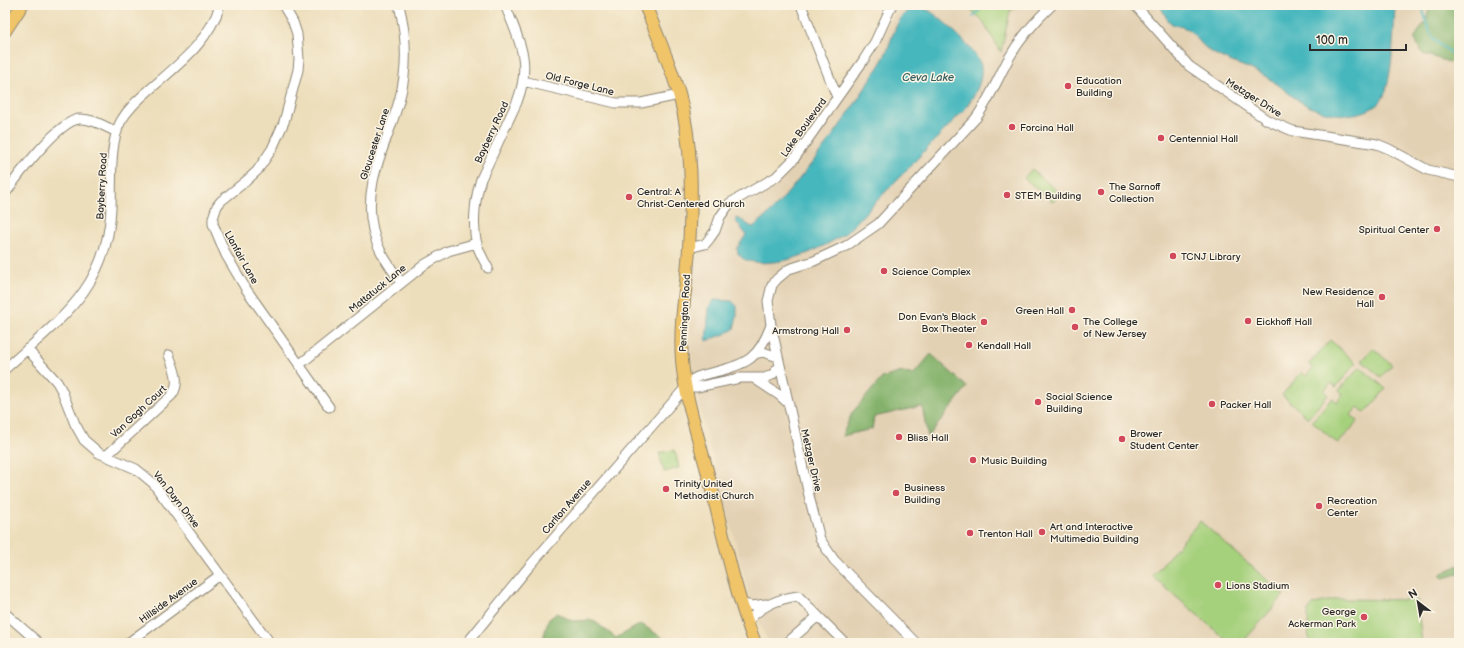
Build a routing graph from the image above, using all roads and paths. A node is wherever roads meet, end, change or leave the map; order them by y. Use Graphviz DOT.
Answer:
graph roads {
  1 [pos="22,5"];
  2 [pos="220,5"];
  3 [pos="283,5"];
  4 [pos="399,5"];
  5 [pos="505,5"];
  6 [pos="645,5"];
  7 [pos="801,5"];
  8 [pos="892,5"];
  9 [pos="1052,5"];
  10 [pos="1135,5"];
  11 [pos="5,31"];
  12 [pos="523,81"];
  13 [pos="679,95"];
  14 [pos="838,97"];
  15 [pos="117,132"];
  16 [pos="1459,177"];
  17 [pos="5,194"];
  18 [pos="477,243"];
  19 [pos="689,248"];
  20 [pos="488,268"];
  21 [pos="401,283"];
  22 [pos="771,325"];
  23 [pos="27,349"];
  24 [pos="755,354"];
  25 [pos="169,355"];
  26 [pos="779,362"];
  27 [pos="299,365"];
  28 [pos="5,369"];
  29 [pos="755,379"];
  30 [pos="686,387"];
  31 [pos="789,404"];
  32 [pos="329,408"];
  33 [pos="106,456"];
  34 [pos="220,575"];
  35 [pos="741,603"];
  36 [pos="770,604"];
  37 [pos="5,613"];
  38 [pos="818,616"];
  39 [pos="747,622"];
  40 [pos="38,643"];
  41 [pos="128,643"];
  42 [pos="270,643"];
  43 [pos="467,643"];
  44 [pos="755,643"];
  45 [pos="788,643"];
  46 [pos="846,643"];
  47 [pos="916,643"];
  1 -- 11 [label="main road"];
  2 -- 15 [label="street, Bayberry Road"];
  3 -- 27 [label="street, Llanfair Lane"];
  4 -- 21 [label="street, Gloucester Lane"];
  5 -- 12 [label="street, Bayberry Road"];
  6 -- 13 [label="main road, Pennington Road"];
  7 -- 14 [label="street"];
  8 -- 14 [label="street, Lake Boulevard"];
  9 -- 22 [label="street, Metzger Drive"];
  10 -- 16 [label="street, Metzger Drive"];
  12 -- 13 [label="street, Old Forge Lane"];
  12 -- 18 [label="street, Bayberry Road"];
  13 -- 19 [label="main road, Pennington Road"];
  14 -- 19 [label="street, Lake Boulevard"];
  15 -- 17 [label="street"];
  15 -- 23 [label="street, Bayberry Road"];
  18 -- 20 [label="street, Bayberry Road"];
  18 -- 21 [label="street, Mattatuck Lane"];
  19 -- 30 [label="main road, Pennington Road"];
  21 -- 27 [label="street, Mattatuck Lane"];
  22 -- 24 [label="street, Carlton Avenue"];
  22 -- 26 [label="street, Metzger Drive"];
  23 -- 28 [label="street, Bayberry Road"];
  23 -- 33 [label="street, Van Duyn Drive"];
  24 -- 26 [label="street"];
  24 -- 30 [label="street, Carlton Avenue"];
  25 -- 33 [label="street, Van Gogh Court"];
  26 -- 29 [label="street"];
  26 -- 31 [label="street, Metzger Drive"];
  27 -- 32 [label="street, Llanfair Lane"];
  29 -- 30 [label="street"];
  29 -- 31 [label="street"];
  30 -- 35 [label="main road, Pennington Road"];
  30 -- 43 [label="street, Carlton Avenue"];
  31 -- 47 [label="street, Metzger Drive"];
  33 -- 34 [label="street, Van Duyn Drive"];
  34 -- 41 [label="street, Hillside Avenue"];
  34 -- 42 [label="street, Van Duyn Drive"];
  35 -- 36 [label="street"];
  35 -- 39 [label="main road, Pennington Road"];
  36 -- 38 [label="street"];
  36 -- 39 [label="street"];
  37 -- 40 [label="street"];
  38 -- 45 [label="street"];
  38 -- 46 [label="street"];
  39 -- 44 [label="main road, Pennington Road"];
}
